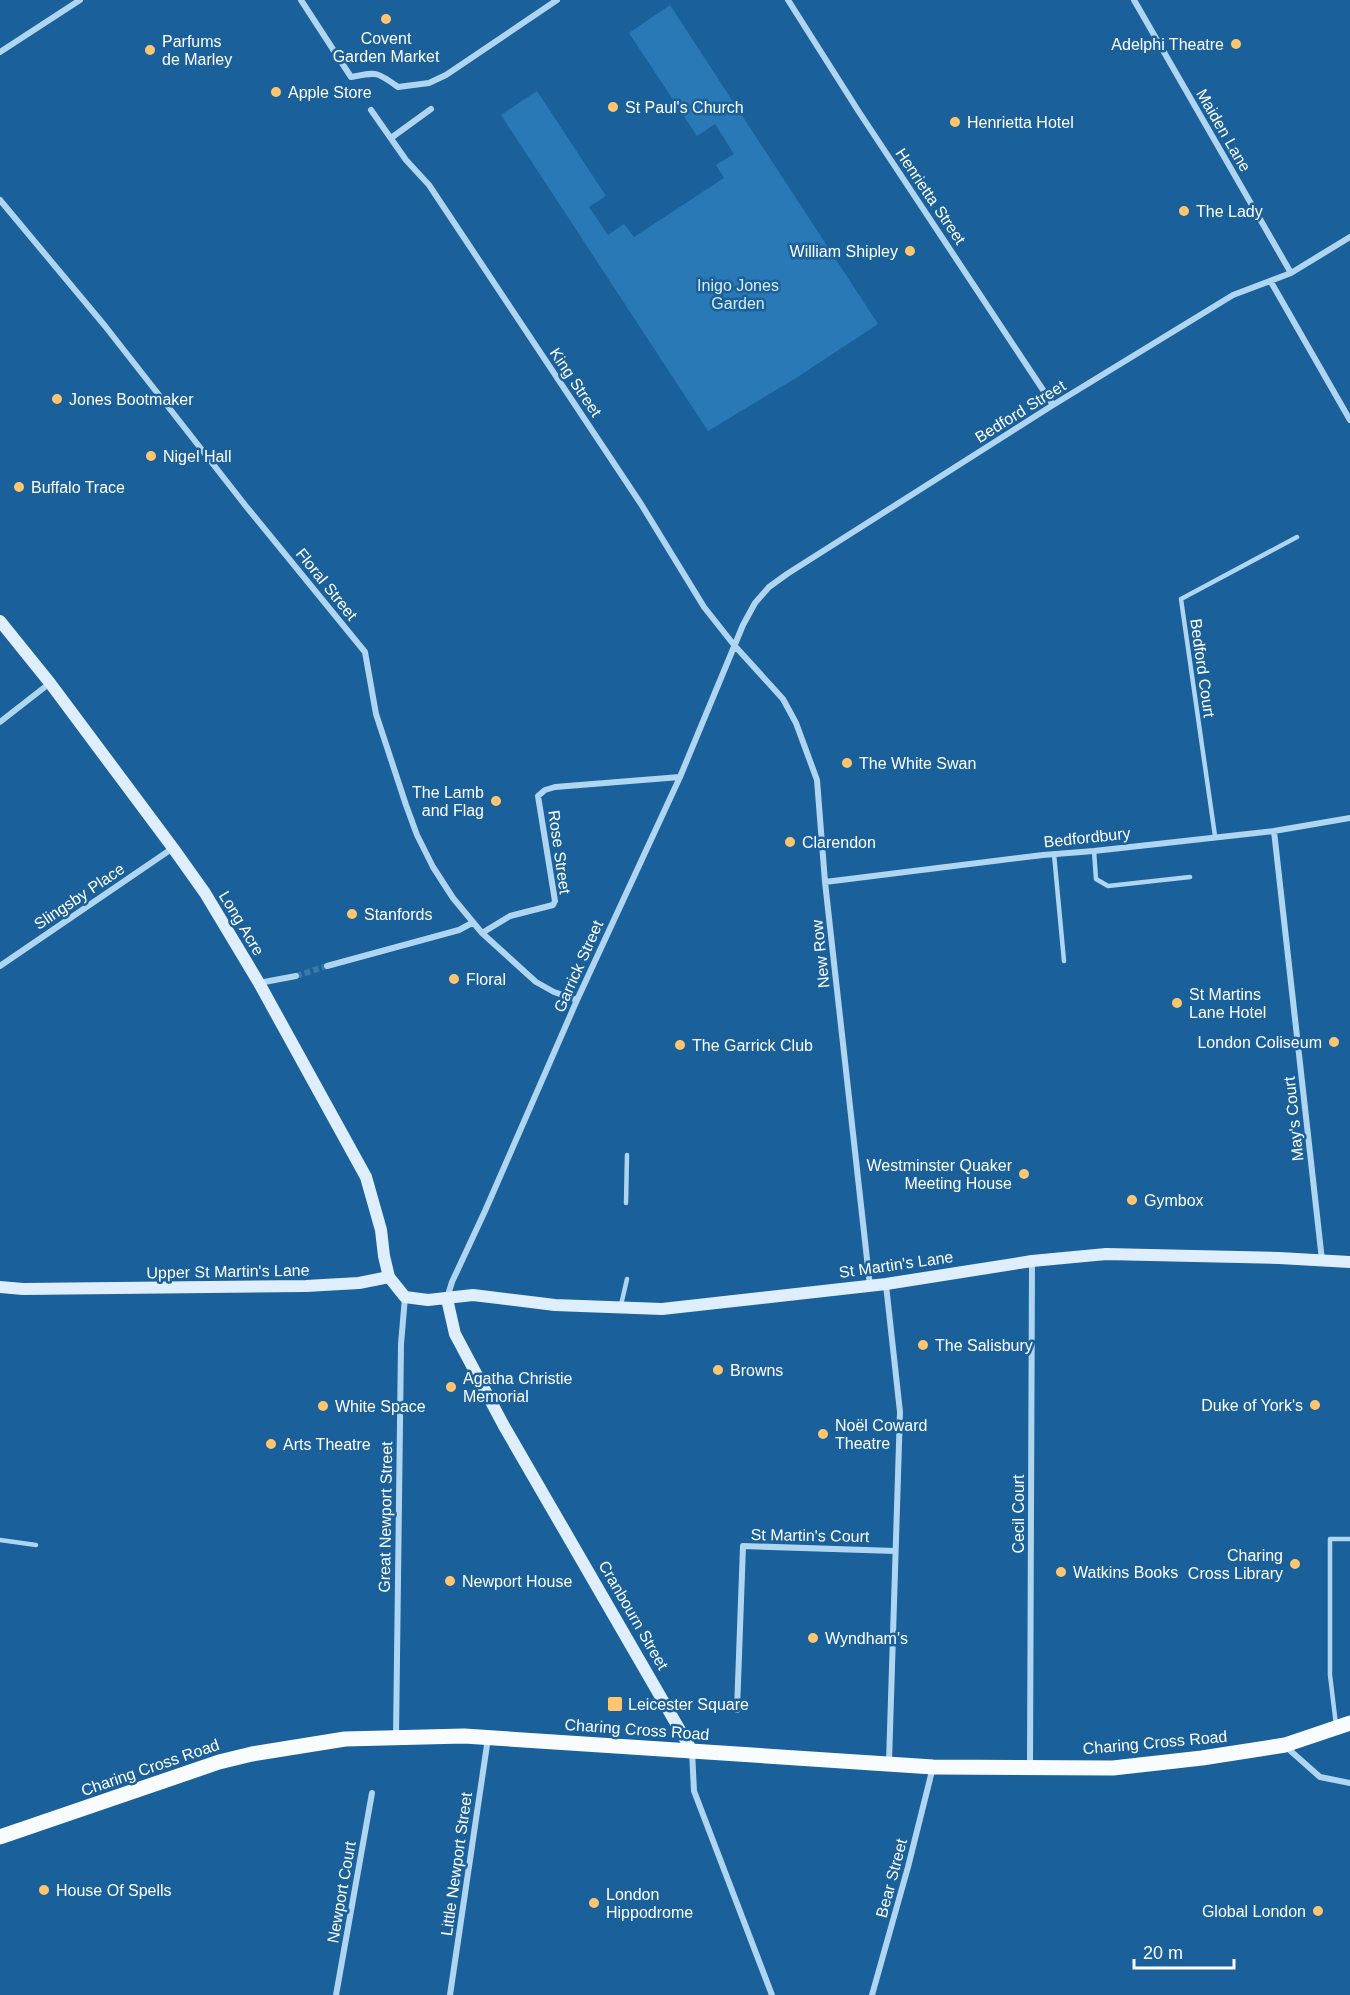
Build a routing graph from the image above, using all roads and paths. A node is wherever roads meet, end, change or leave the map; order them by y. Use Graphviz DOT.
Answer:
graph roads {
  1 [pos="80,0"];
  2 [pos="302,0"];
  3 [pos="557,0"];
  4 [pos="788,0"];
  5 [pos="1134,0"];
  6 [pos="0,52"];
  7 [pos="431,109"];
  8 [pos="372,110"];
  9 [pos="391,138"];
  10 [pos="0,200"];
  11 [pos="1350,237"];
  12 [pos="1292,273"];
  13 [pos="1271,282"];
  14 [pos="1053,405"];
  15 [pos="1350,420"];
  16 [pos="1297,537"];
  17 [pos="0,621"];
  18 [pos="734,645"];
  19 [pos="50,683"];
  20 [pos="0,722"];
  21 [pos="680,777"];
  22 [pos="1350,818"];
  23 [pos="1274,831"];
  24 [pos="1215,836"];
  25 [pos="173,848"];
  26 [pos="1095,851"];
  27 [pos="1054,854"];
  28 [pos="1190,878"];
  29 [pos="825,882"];
  30 [pos="472,923"];
  31 [pos="482,933"];
  32 [pos="1064,961"];
  33 [pos="0,966"];
  34 [pos="327,966"];
  35 [pos="296,976"];
  36 [pos="259,983"];
  37 [pos="577,1000"];
  38 [pos="627,1155"];
  39 [pos="626,1203"];
  40 [pos="1032,1261"];
  41 [pos="1322,1261"];
  42 [pos="1350,1262"];
  43 [pos="389,1277"];
  44 [pos="627,1279"];
  45 [pos="886,1284"];
  46 [pos="870,1286"];
  47 [pos="0,1287"];
  48 [pos="405,1297"];
  49 [pos="447,1299"];
  50 [pos="620,1308"];
  51 [pos="1350,1539"];
  52 [pos="0,1540"];
  53 [pos="36,1545"];
  54 [pos="896,1551"];
  55 [pos="737,1710"];
  56 [pos="1343,1725"];
  57 [pos="396,1737"];
  58 [pos="488,1737"];
  59 [pos="1285,1745"];
  60 [pos="692,1751"];
  61 [pos="889,1763"];
  62 [pos="933,1767"];
  63 [pos="1030,1767"];
  64 [pos="1350,1783"];
  65 [pos="372,1793"];
  66 [pos="0,1837"];
  67 [pos="336,1995"];
  68 [pos="450,1995"];
  69 [pos="772,1995"];
  70 [pos="872,1995"];
  1 -- 6 [label="street"];
  2 -- 3 [label="street"];
  4 -- 14 [label="street, Henrietta Street"];
  5 -- 12 [label="street, Maiden Lane"];
  7 -- 9 [label="street"];
  8 -- 9 [label="street, King Street"];
  9 -- 18 [label="street, King Street"];
  10 -- 30 [label="street, Floral Street"];
  11 -- 12 [label="street, Bedford Street"];
  12 -- 13 [label="street, Bedford Street"];
  13 -- 14 [label="street, Bedford Street"];
  13 -- 15 [label="street"];
  14 -- 18 [label="street, Bedford Street"];
  16 -- 24 [label="lane, Bedford Court"];
  17 -- 19 [label="main road, Long Acre"];
  18 -- 21 [label="street, Garrick Street"];
  18 -- 29 [label="street, New Row"];
  19 -- 20 [label="street"];
  19 -- 25 [label="main road, Long Acre"];
  21 -- 31 [label="street, Rose Street"];
  21 -- 37 [label="street, Garrick Street"];
  22 -- 23 [label="street, Bedfordbury"];
  23 -- 24 [label="street, Bedfordbury"];
  23 -- 41 [label="street, May's Court"];
  24 -- 26 [label="street, Bedfordbury"];
  25 -- 33 [label="street, Slingsby Place"];
  25 -- 36 [label="main road, Long Acre"];
  26 -- 27 [label="street, Bedfordbury"];
  26 -- 28 [label="lane"];
  27 -- 29 [label="street, Bedfordbury"];
  27 -- 32 [label="lane"];
  29 -- 46 [label="street, New Row"];
  30 -- 31 [label="street, Floral Street"];
  30 -- 34 [label="street"];
  31 -- 37 [label="street, Floral Street"];
  35 -- 36 [label="street"];
  36 -- 43 [label="main road, Long Acre"];
  37 -- 49 [label="street, Garrick Street"];
  38 -- 39 [label="lane"];
  40 -- 41 [label="main road, St Martin's Lane"];
  40 -- 45 [label="main road, St Martin's Lane"];
  40 -- 63 [label="street, Cecil Court"];
  41 -- 42 [label="main road, St Martin's Lane"];
  43 -- 47 [label="main road, Upper St Martin's Lane"];
  43 -- 48 [label="main road"];
  44 -- 50 [label="lane"];
  45 -- 46 [label="main road, St Martin's Lane"];
  45 -- 54 [label="street"];
  46 -- 50 [label="main road, St Martin's Lane"];
  48 -- 49 [label="main road"];
  48 -- 57 [label="street, Great Newport Street"];
  49 -- 50 [label="main road, St Martin's Lane"];
  49 -- 60 [label="main road, Cranbourn Street"];
  51 -- 56 [label="lane"];
  52 -- 53 [label="lane"];
  54 -- 55 [label="street, St Martin's Court"];
  54 -- 61 [label="street"];
  56 -- 59 [label="main road, Charing Cross Road"];
  57 -- 58 [label="main road, Charing Cross Road"];
  57 -- 66 [label="main road, Charing Cross Road"];
  58 -- 60 [label="main road, Charing Cross Road"];
  58 -- 68 [label="street, Little Newport Street"];
  59 -- 63 [label="main road, Charing Cross Road"];
  59 -- 64 [label="street"];
  60 -- 61 [label="main road, Charing Cross Road"];
  60 -- 69 [label="street, Cranbourn Street"];
  61 -- 62 [label="main road, Charing Cross Road"];
  62 -- 63 [label="main road, Charing Cross Road"];
  62 -- 70 [label="street, Bear Street"];
  65 -- 67 [label="street, Newport Court"];
}
